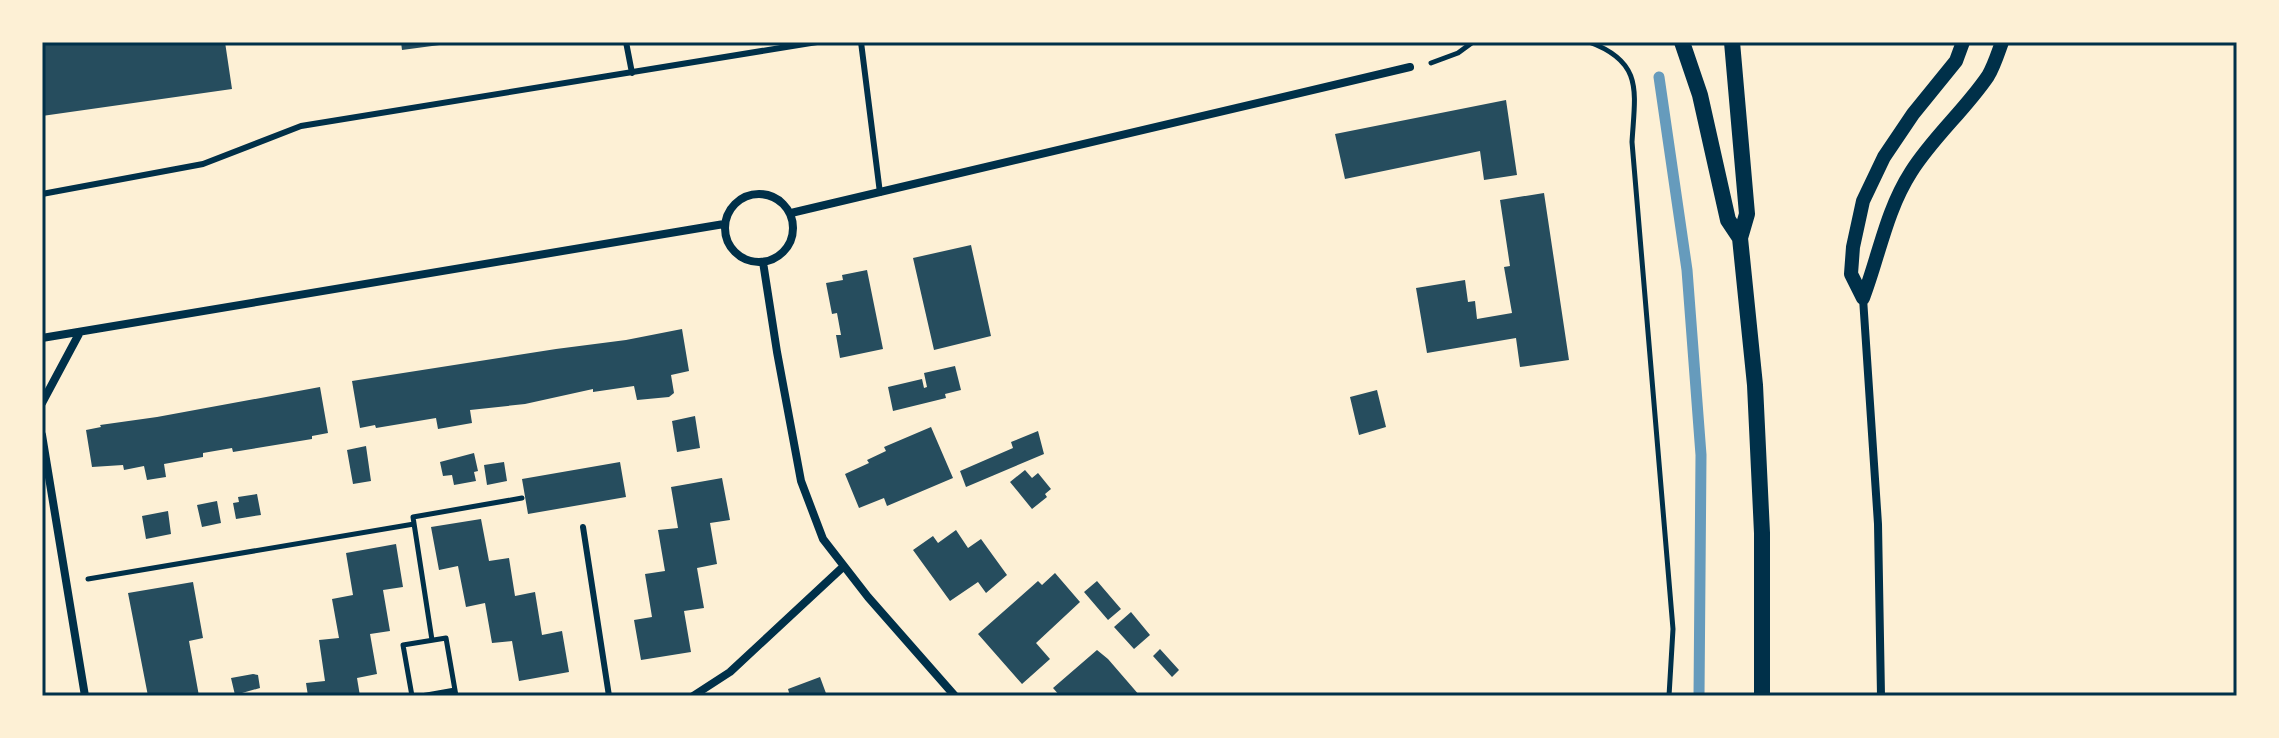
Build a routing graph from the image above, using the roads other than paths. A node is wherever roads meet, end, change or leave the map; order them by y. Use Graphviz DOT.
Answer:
graph roads {
  1 [pos="626,42"];
  2 [pos="834,42"];
  3 [pos="861,42"];
  4 [pos="1682,42"];
  5 [pos="1732,42"];
  6 [pos="1963,42"];
  7 [pos="2002,42"];
  8 [pos="1410,67"];
  9 [pos="632,73"];
  10 [pos="880,193"];
  11 [pos="42,194"];
  12 [pos="791,213"];
  13 [pos="724,224"];
  14 [pos="1740,238"];
  15 [pos="763,262"];
  16 [pos="1863,298"];
  17 [pos="80,332"];
  18 [pos="42,338"];
  19 [pos="42,403"];
  20 [pos="42,435"];
  21 [pos="583,527"];
  22 [pos="844,566"];
  23 [pos="85,696"];
  24 [pos="609,696"];
  25 [pos="693,696"];
  26 [pos="955,696"];
  27 [pos="1762,696"];
  28 [pos="1881,696"];
  1 -- 9 [label="lane"];
  2 -- 9 [label="lane"];
  3 -- 10 [label="lane"];
  4 -- 14 [label="main road"];
  5 -- 14 [label="main road"];
  6 -- 16 [label="street"];
  7 -- 16 [label="street"];
  8 -- 10 [label="street"];
  9 -- 11 [label="lane"];
  10 -- 12 [label="street"];
  12 -- 13 [label="street"];
  12 -- 15 [label="street"];
  13 -- 15 [label="street"];
  13 -- 17 [label="street"];
  14 -- 27 [label="main road"];
  15 -- 22 [label="street"];
  16 -- 28 [label="street"];
  17 -- 18 [label="street"];
  17 -- 19 [label="street"];
  20 -- 23 [label="street"];
  21 -- 24 [label="lane"];
  22 -- 25 [label="street"];
  22 -- 26 [label="street"];
}
